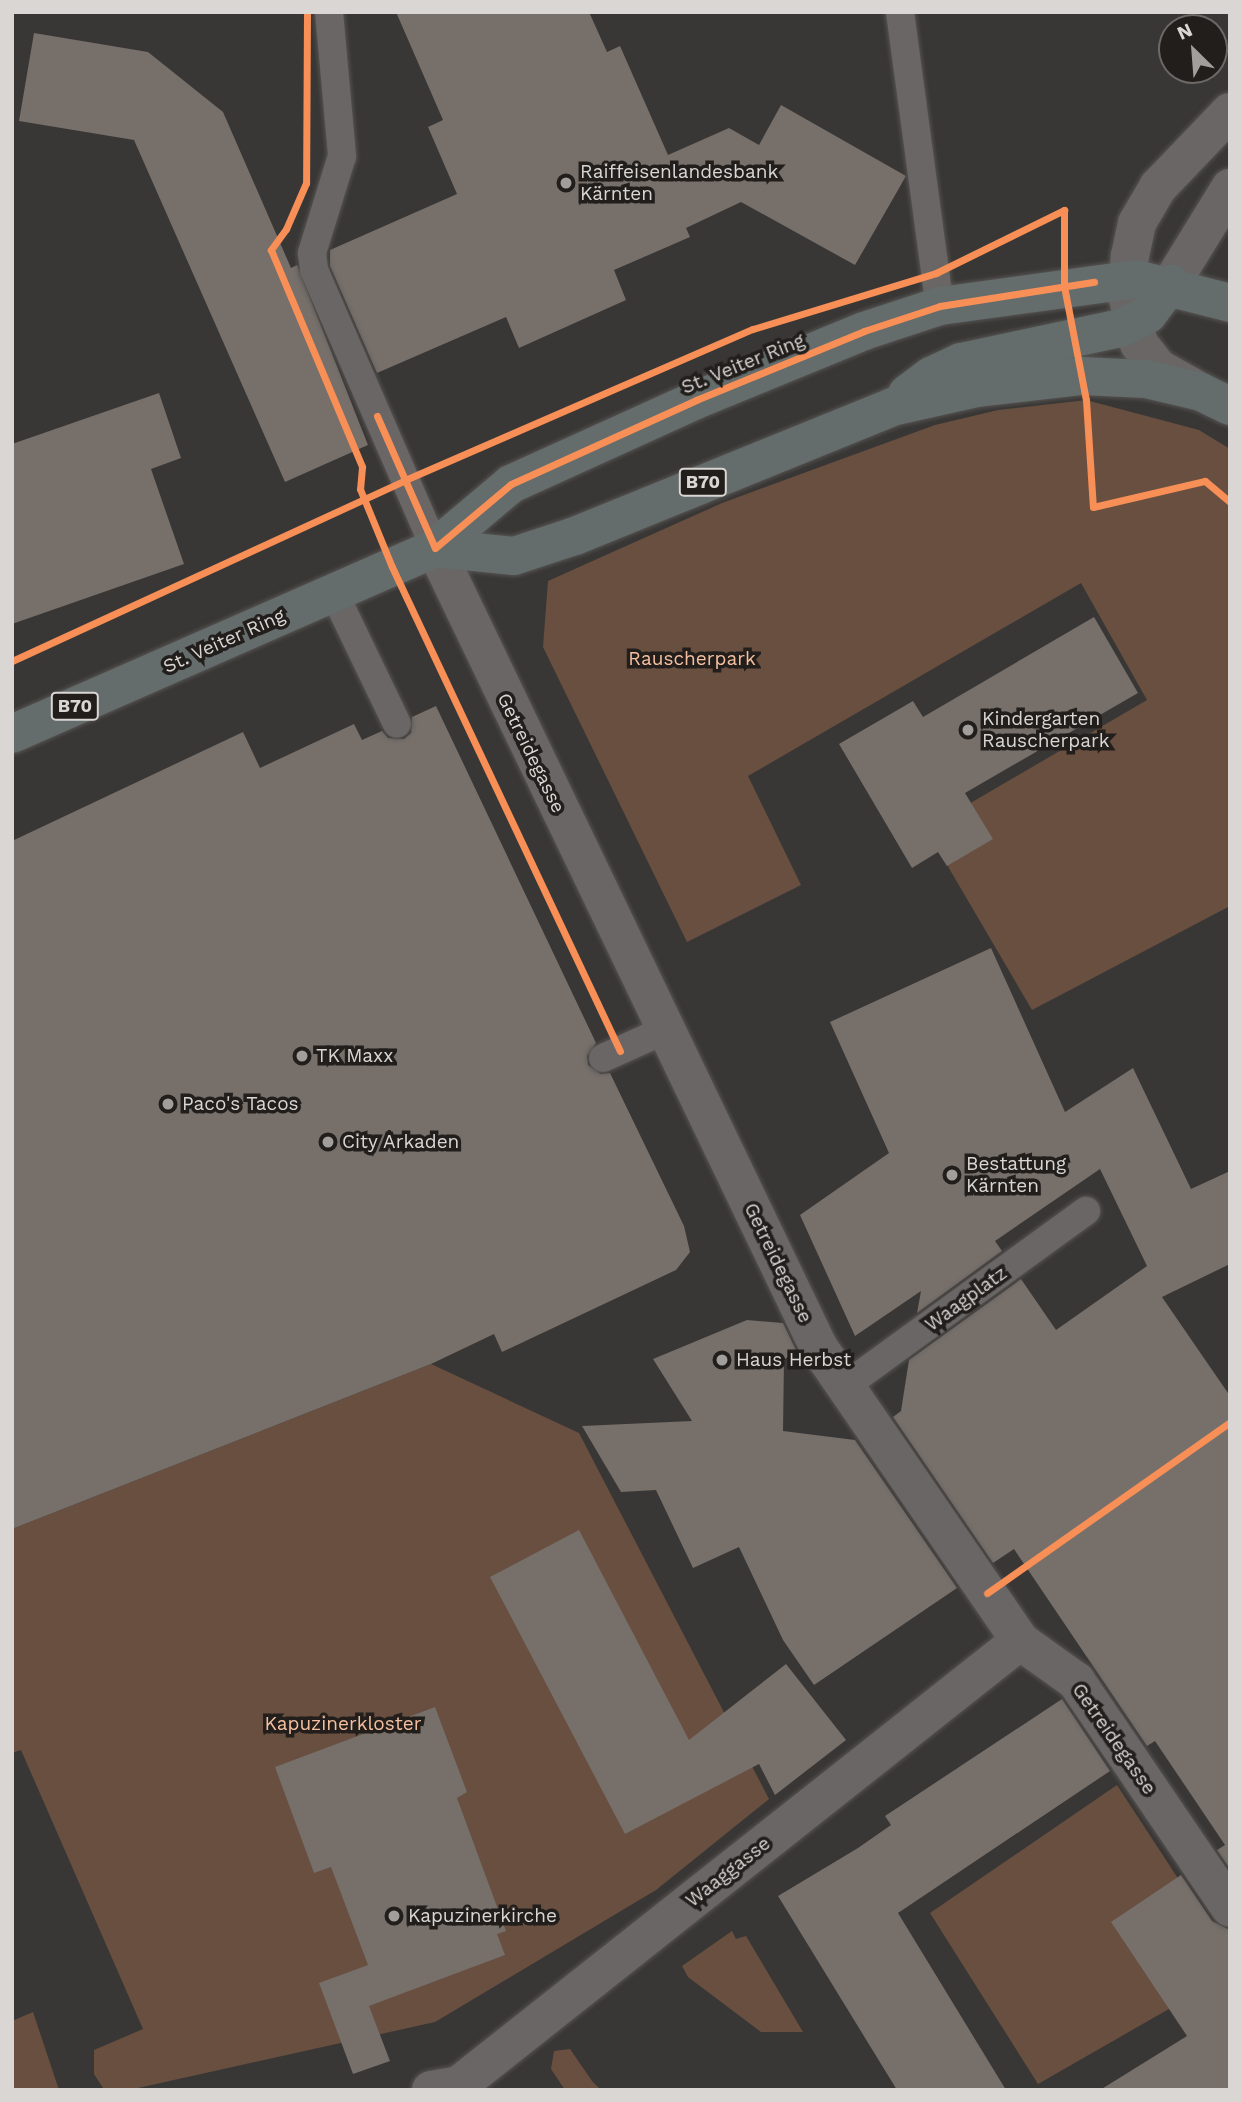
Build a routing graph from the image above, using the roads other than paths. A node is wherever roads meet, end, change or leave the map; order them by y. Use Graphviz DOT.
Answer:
graph roads {
  1 [pos="329,12"];
  2 [pos="900,12"];
  3 [pos="1230,112"];
  4 [pos="1230,188"];
  5 [pos="1111,281"];
  6 [pos="1171,285"];
  7 [pos="1230,303"];
  8 [pos="940,306"];
  9 [pos="1131,323"];
  10 [pos="1215,399"];
  11 [pos="892,407"];
  12 [pos="435,548"];
  13 [pos="334,593"];
  14 [pos="397,724"];
  15 [pos="12,734"];
  16 [pos="665,1030"];
  17 [pos="603,1058"];
  18 [pos="1086,1211"];
  19 [pos="845,1386"];
  20 [pos="1020,1641"];
  21 [pos="1230,1908"];
  22 [pos="451,2088"];
  1 -- 12 [label="lane"];
  2 -- 8 [label="lane"];
  3 -- 5 [label="street"];
  4 -- 6 [label="street"];
  5 -- 6 [label="main road, B70"];
  5 -- 8 [label="main road, St. Veiter Ring / B70"];
  5 -- 9 [label="street"];
  6 -- 7 [label="main road, B70"];
  6 -- 9 [label="main road, St. Veiter Ring / B70"];
  8 -- 12 [label="main road, St. Veiter Ring / B70"];
  9 -- 10 [label="street"];
  9 -- 11 [label="main road, St. Veiter Ring / B70"];
  10 -- 11 [label="main road, St. Veiter Ring / B70"];
  11 -- 12 [label="main road, St. Veiter Ring / B70"];
  12 -- 13 [label="main road, St. Veiter Ring / B70"];
  12 -- 16 [label="street, Getreidegasse"];
  13 -- 14 [label="lane"];
  13 -- 15 [label="main road, St. Veiter Ring / B70"];
  16 -- 17 [label="lane"];
  16 -- 19 [label="street, Getreidegasse"];
  18 -- 19 [label="lane, Waagplatz"];
  19 -- 20 [label="street, Getreidegasse"];
  20 -- 21 [label="street, Getreidegasse"];
  20 -- 22 [label="street, Waaggasse"];
}
